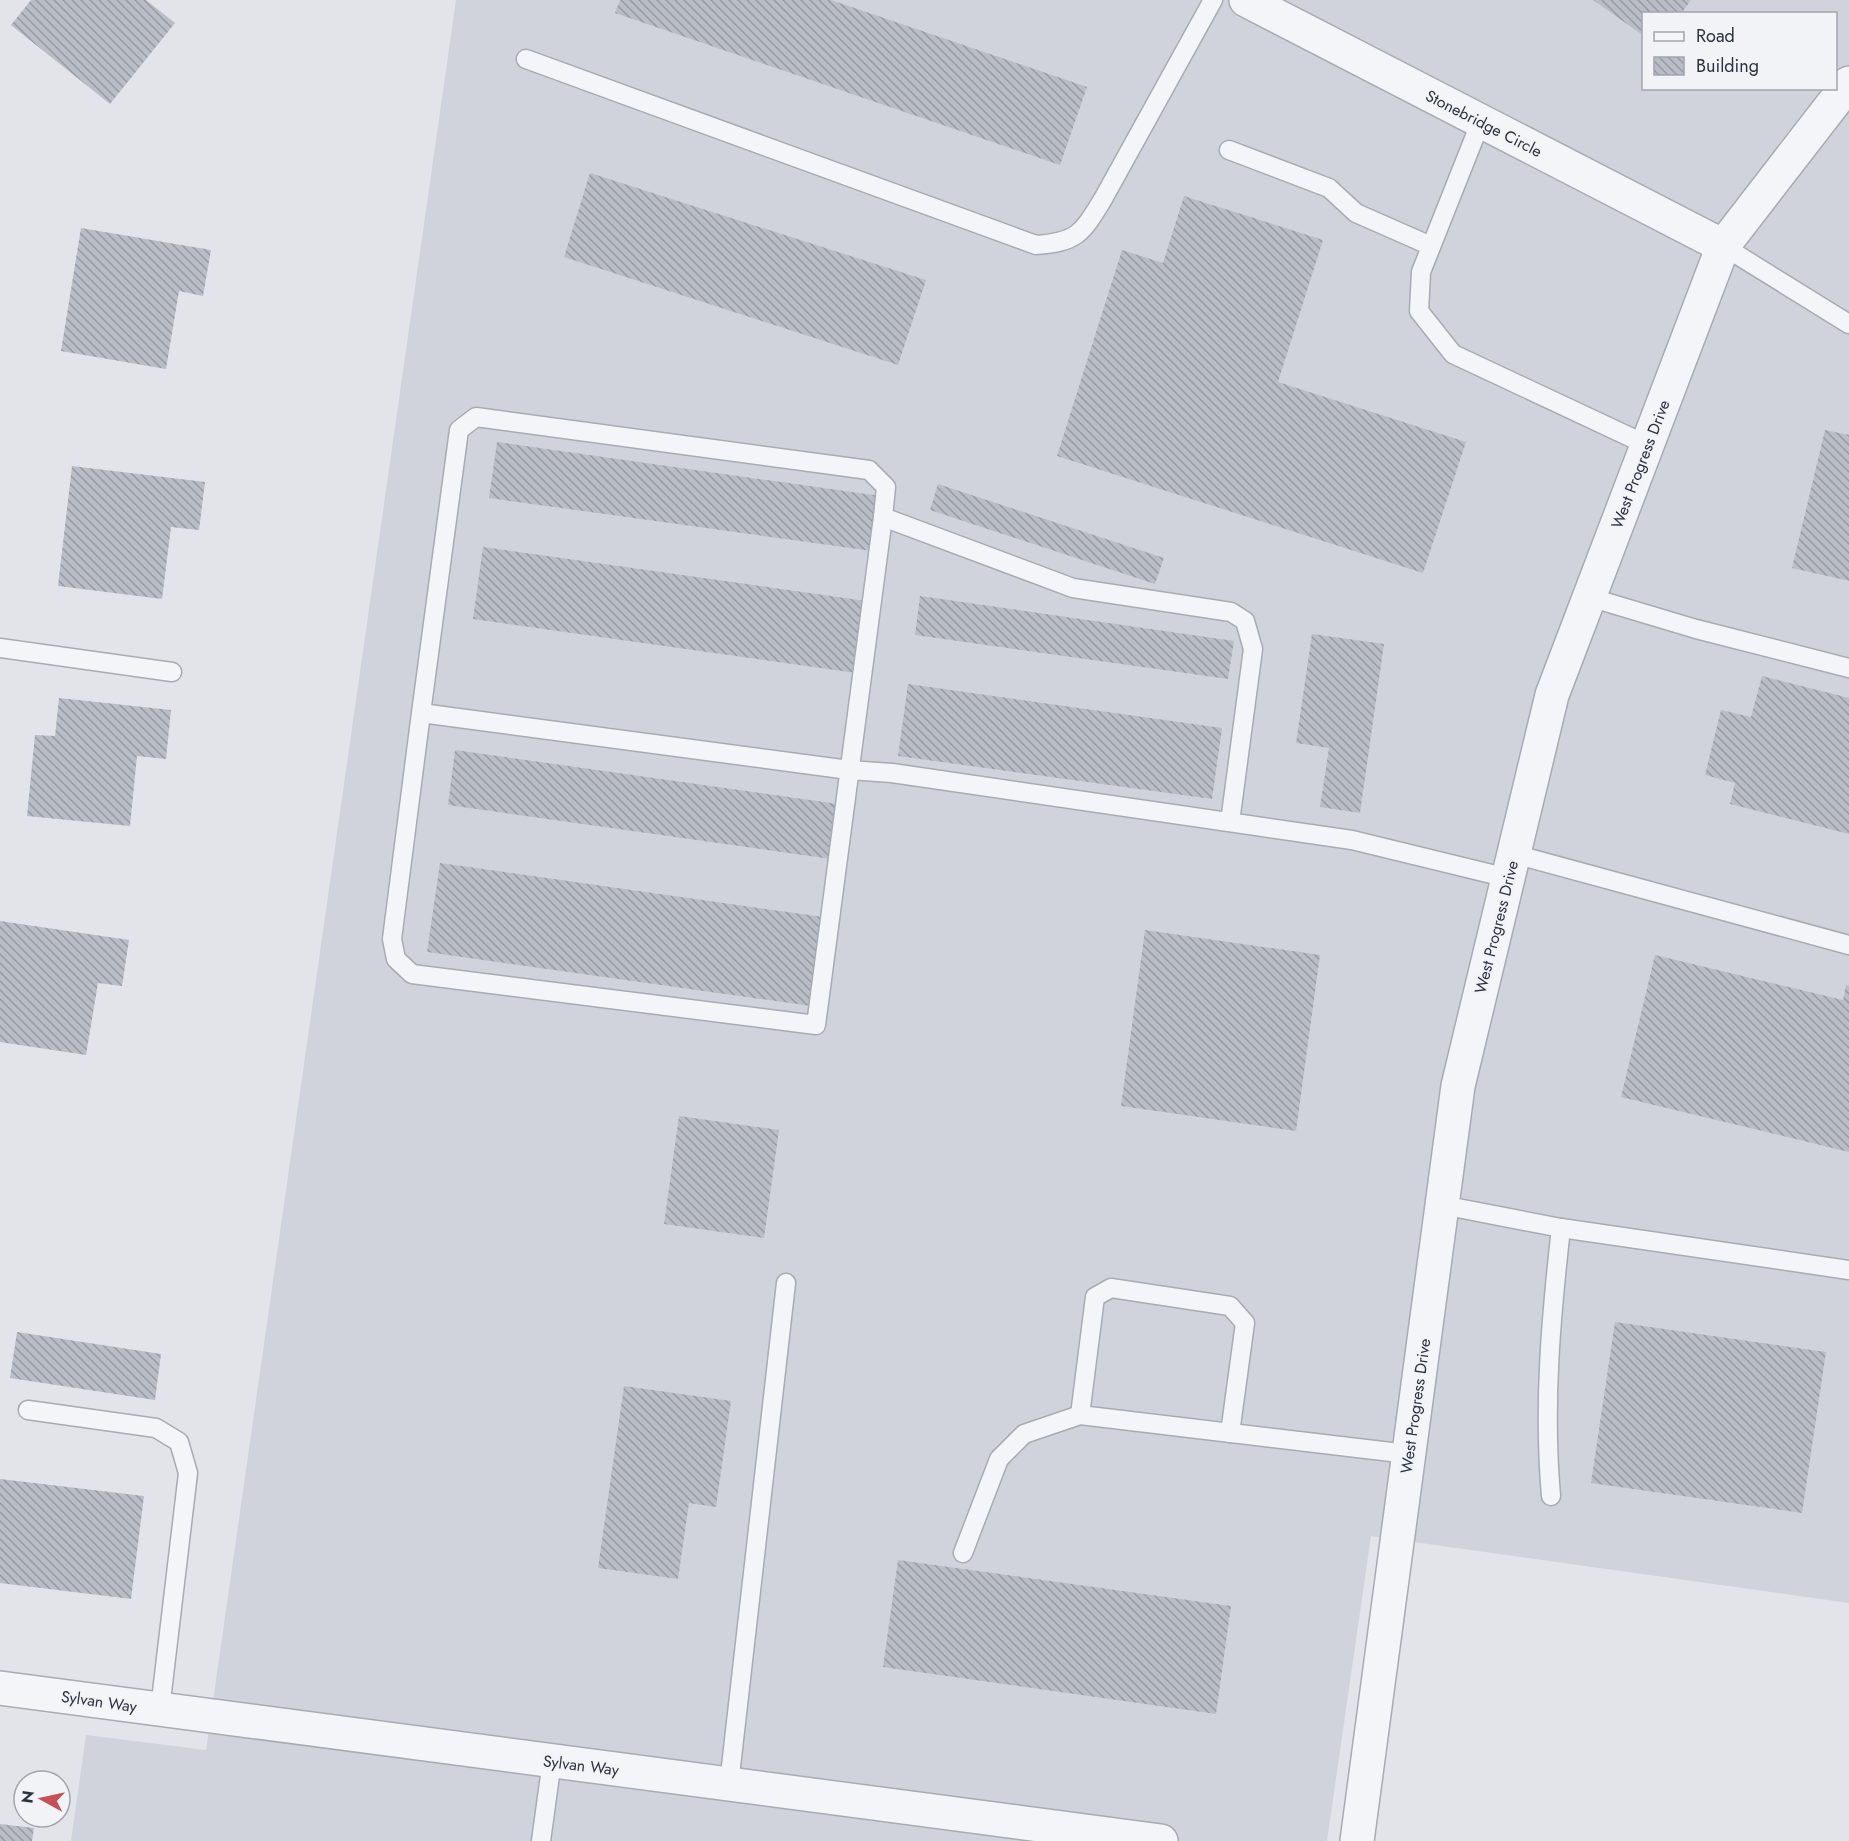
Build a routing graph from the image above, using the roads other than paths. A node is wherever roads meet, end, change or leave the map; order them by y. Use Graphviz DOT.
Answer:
graph roads {
  1 [pos="1213,0"];
  2 [pos="1246,0"];
  3 [pos="526,59"];
  4 [pos="1849,83"];
  5 [pos="1481,121"];
  6 [pos="1229,150"];
  7 [pos="1431,246"];
  8 [pos="1723,246"];
  9 [pos="1844,315"];
  10 [pos="1647,445"];
  11 [pos="883,517"];
  12 [pos="1589,597"];
  13 [pos="0,648"];
  14 [pos="1849,668"];
  15 [pos="172,672"];
  16 [pos="421,713"];
  17 [pos="849,770"];
  18 [pos="1230,822"];
  19 [pos="1511,866"];
  20 [pos="1849,945"];
  21 [pos="1442,1205"];
  22 [pos="1561,1228"];
  23 [pos="1849,1270"];
  24 [pos="786,1284"];
  25 [pos="28,1410"];
  26 [pos="1080,1415"];
  27 [pos="1230,1433"];
  28 [pos="1408,1454"];
  29 [pos="1551,1496"];
  30 [pos="963,1553"];
  31 [pos="0,1688"];
  32 [pos="160,1709"];
  33 [pos="552,1761"];
  34 [pos="729,1784"];
  35 [pos="540,1841"];
  36 [pos="1161,1841"];
  37 [pos="1357,1841"];
  1 -- 3 [label="lane"];
  2 -- 5 [label="street, Stonebridge Circle"];
  4 -- 8 [label="street, West Progress Drive"];
  5 -- 7 [label="lane"];
  5 -- 8 [label="street, Stonebridge Circle"];
  6 -- 7 [label="lane"];
  7 -- 10 [label="lane"];
  8 -- 9 [label="lane"];
  8 -- 10 [label="street, West Progress Drive"];
  10 -- 12 [label="street, West Progress Drive"];
  11 -- 16 [label="lane"];
  11 -- 17 [label="lane"];
  11 -- 18 [label="lane"];
  12 -- 14 [label="lane"];
  12 -- 19 [label="street, West Progress Drive"];
  13 -- 15 [label="lane"];
  16 -- 17 [label="lane"];
  16 -- 17 [label="lane"];
  17 -- 18 [label="lane"];
  18 -- 19 [label="lane"];
  19 -- 20 [label="lane"];
  19 -- 21 [label="street, West Progress Drive"];
  21 -- 22 [label="lane"];
  21 -- 28 [label="street, West Progress Drive"];
  22 -- 23 [label="lane"];
  22 -- 29 [label="lane"];
  24 -- 34 [label="lane"];
  25 -- 32 [label="lane"];
  26 -- 27 [label="lane"];
  26 -- 27 [label="lane"];
  26 -- 30 [label="lane"];
  27 -- 28 [label="lane"];
  28 -- 37 [label="street, West Progress Drive"];
  31 -- 32 [label="street, Sylvan Way"];
  32 -- 33 [label="street, Sylvan Way"];
  33 -- 34 [label="street, Sylvan Way"];
  33 -- 35 [label="lane"];
  34 -- 36 [label="street, Sylvan Way"];
}
